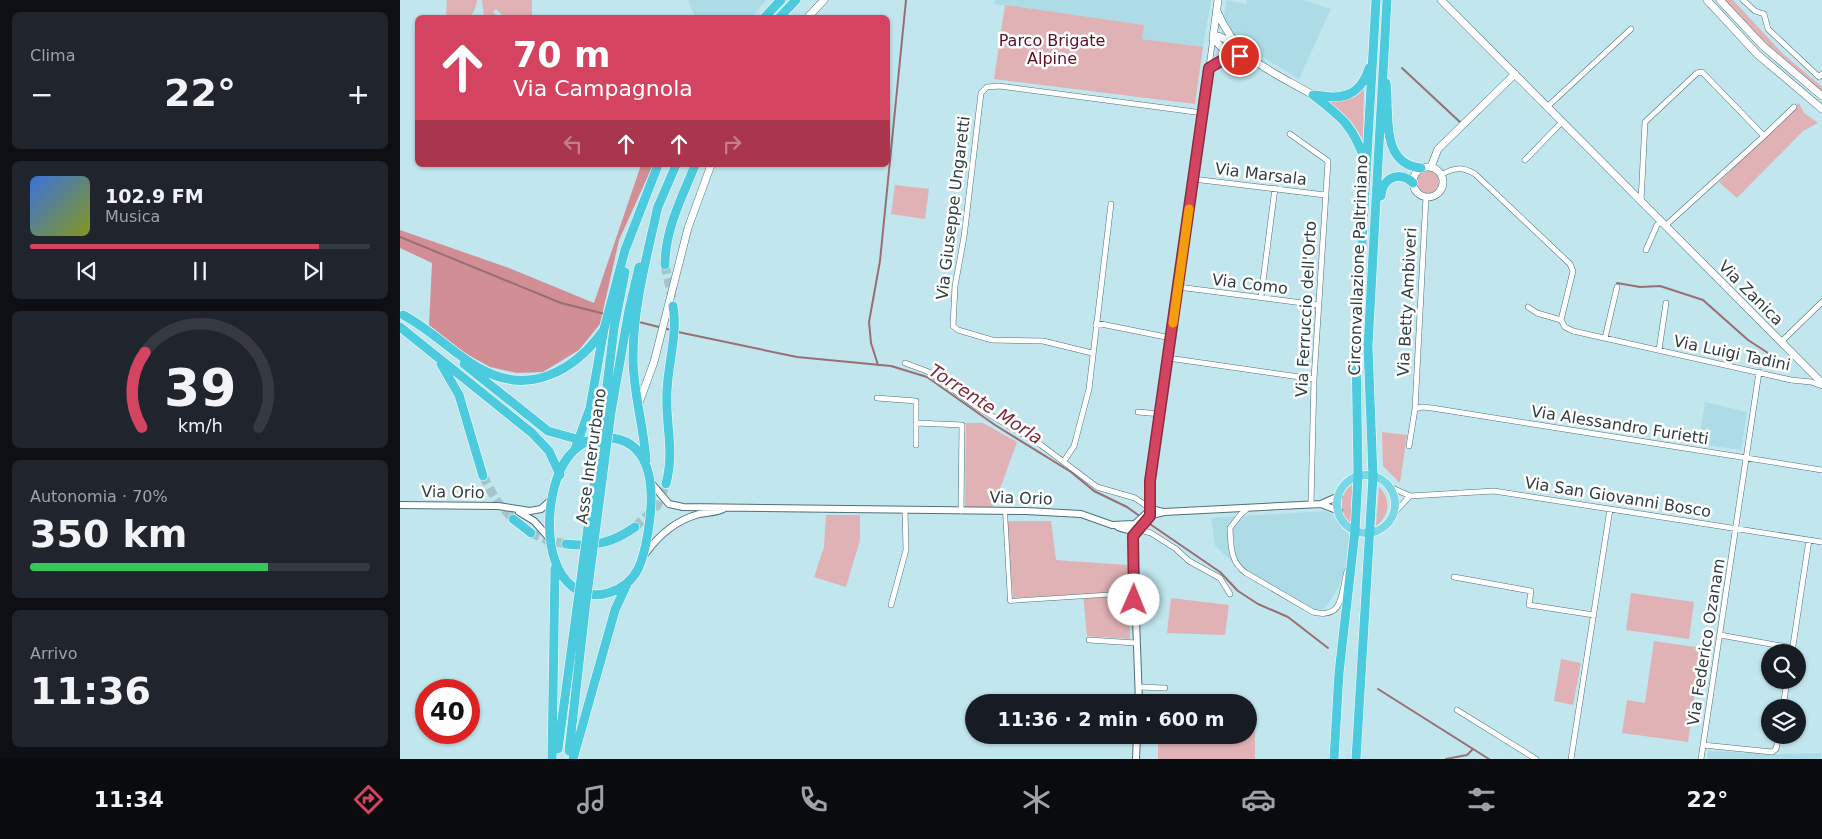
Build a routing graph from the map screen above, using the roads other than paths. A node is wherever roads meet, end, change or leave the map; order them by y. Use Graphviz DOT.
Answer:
graph roads {
  1 [pos="781,0"];
  2 [pos="796,0"];
  3 [pos="803,0"];
  4 [pos="824,0"];
  5 [pos="1218,0"];
  6 [pos="1376,0"];
  7 [pos="1386,0"];
  8 [pos="1441,0"];
  9 [pos="1707,0"];
  10 [pos="1720,0"];
  11 [pos="1743,0"];
  12 [pos="1217,11"];
  13 [pos="767,15"];
  14 [pos="782,15"];
  15 [pos="789,15"];
  16 [pos="810,15"];
  17 [pos="1631,29"];
  18 [pos="1213,38"];
  19 [pos="1234,44"];
  20 [pos="1233,54"];
  21 [pos="1248,58"];
  22 [pos="1372,58"];
  23 [pos="1383,65"];
  24 [pos="1209,68"];
  25 [pos="1515,74"];
  26 [pos="1821,77"];
  27 [pos="1313,95"];
  28 [pos="1822,96"];
  29 [pos="1547,107"];
  30 [pos="1794,107"];
  31 [pos="1822,109"];
  32 [pos="1203,113"];
  33 [pos="1562,122"];
  34 [pos="1290,134"];
  35 [pos="1764,136"];
  36 [pos="1525,160"];
  37 [pos="657,167"];
  38 [pos="663,167"];
  39 [pos="675,167"];
  40 [pos="694,167"];
  41 [pos="710,167"];
  42 [pos="1431,167"];
  43 [pos="1367,168"];
  44 [pos="1421,168"];
  45 [pos="1441,175"];
  46 [pos="1194,179"];
  47 [pos="1413,183"];
  48 [pos="1274,188"];
  49 [pos="1325,195"];
  50 [pos="1426,197"];
  51 [pos="1641,202"];
  52 [pos="1111,204"];
  53 [pos="1663,224"];
  54 [pos="1646,250"];
  55 [pos="665,265"];
  56 [pos="1178,287"];
  57 [pos="1617,287"];
  58 [pos="1261,297"];
  59 [pos="1822,302"];
  60 [pos="1666,303"];
  61 [pos="615,304"];
  62 [pos="1318,305"];
  63 [pos="673,306"];
  64 [pos="1528,307"];
  65 [pos="402,314"];
  66 [pos="1561,320"];
  67 [pos="1096,323"];
  68 [pos="400,327"];
  69 [pos="608,327"];
  70 [pos="630,330"];
  71 [pos="1368,330"];
  72 [pos="1171,338"];
  73 [pos="1605,338"];
  74 [pos="1782,342"];
  75 [pos="428,349"];
  76 [pos="1659,350"];
  77 [pos="1092,353"];
  78 [pos="1168,358"];
  79 [pos="904,363"];
  80 [pos="1805,366"];
  81 [pos="1759,372"];
  82 [pos="1314,379"];
  83 [pos="1799,381"];
  84 [pos="1822,385"];
  85 [pos="877,398"];
  86 [pos="1414,410"];
  87 [pos="608,411"];
  88 [pos="1138,412"];
  89 [pos="638,413"];
  90 [pos="1161,414"];
  91 [pos="916,422"];
  92 [pos="583,440"];
  93 [pos="916,445"];
  94 [pos="1409,446"];
  95 [pos="1747,458"];
  96 [pos="1064,461"];
  97 [pos="646,464"];
  98 [pos="1822,470"];
  99 [pos="560,475"];
  100 [pos="483,476"];
  101 [pos="1358,476"];
  102 [pos="1373,476"];
  103 [pos="652,484"];
  104 [pos="666,484"];
  105 [pos="1390,487"];
  106 [pos="1339,496"];
  107 [pos="1410,496"];
  108 [pos="553,498"];
  109 [pos="1312,504"];
  110 [pos="1321,504"];
  111 [pos="400,505"];
  112 [pos="506,507"];
  113 [pos="725,508"];
  114 [pos="1248,508"];
  115 [pos="1610,509"];
  116 [pos="905,510"];
  117 [pos="961,510"];
  118 [pos="1005,511"];
  119 [pos="1338,511"];
  120 [pos="1149,514"];
  121 [pos="1394,514"];
  122 [pos="513,519"];
  123 [pos="1138,524"];
  124 [pos="1112,525"];
  125 [pos="635,527"];
  126 [pos="1736,529"];
  127 [pos="1129,531"];
  128 [pos="1355,531"];
  129 [pos="1371,532"];
  130 [pos="531,533"];
  131 [pos="550,539"];
  132 [pos="1809,540"];
  133 [pos="1822,542"];
  134 [pos="566,544"];
  135 [pos="1134,551"];
  136 [pos="642,558"];
  137 [pos="1352,558"];
  138 [pos="554,563"];
  139 [pos="1454,577"];
  140 [pos="628,582"];
  141 [pos="1134,593"];
  142 [pos="1230,594"];
  143 [pos="891,605"];
  144 [pos="581,609"];
  145 [pos="1594,615"];
  146 [pos="1720,635"];
  147 [pos="1089,640"];
  148 [pos="1136,643"];
  149 [pos="1763,644"];
  150 [pos="1793,644"];
  151 [pos="1139,687"];
  152 [pos="1166,688"];
  153 [pos="1139,694"];
  154 [pos="1457,710"];
  155 [pos="1137,744"];
  156 [pos="1777,744"];
  157 [pos="1703,746"];
  158 [pos="552,759"];
  159 [pos="557,759"];
  160 [pos="569,759"];
  161 [pos="573,759"];
  162 [pos="1136,759"];
  163 [pos="1334,759"];
  164 [pos="1356,759"];
  165 [pos="1536,759"];
  166 [pos="1571,759"];
  167 [pos="1701,759"];
  1 -- 13 [label="highway"];
  2 -- 14 [label="highway"];
  3 -- 15 [label="highway"];
  4 -- 16 [label="main road"];
  5 -- 12 [label="main road"];
  6 -- 22 [label="highway, Circonvallazione Paltriniano"];
  7 -- 23 [label="highway, Circonvallazione Paltriniano"];
  8 -- 25 [label="main road, Via Zanica"];
  9 -- 31 [label="main road"];
  10 -- 28 [label="main road"];
  11 -- 26 [label="street"];
  12 -- 18 [label="main road"];
  12 -- 19 [label="main road"];
  17 -- 29 [label="street"];
  18 -- 19 [label="main road"];
  18 -- 20 [label="main road"];
  18 -- 24 [label="street"];
  19 -- 21 [label="main road"];
  20 -- 21 [label="main road"];
  20 -- 24 [label="street"];
  21 -- 27 [label="main road"];
  22 -- 27 [label="highway"];
  22 -- 43 [label="highway, Circonvallazione Paltriniano"];
  23 -- 44 [label="highway"];
  23 -- 71 [label="highway, Circonvallazione Paltriniano"];
  24 -- 32 [label="street"];
  25 -- 29 [label="main road, Via Zanica"];
  25 -- 42 [label="main road"];
  27 -- 43 [label="highway"];
  29 -- 33 [label="main road, Via Zanica"];
  30 -- 35 [label="street"];
  32 -- 46 [label="street"];
  32 -- 77 [label="street, Via Giuseppe Ungaretti"];
  33 -- 36 [label="street"];
  33 -- 51 [label="main road, Via Zanica"];
  34 -- 49 [label="street, Via Ferruccio dell'Orto"];
  35 -- 51 [label="street"];
  35 -- 53 [label="street"];
  37 -- 61 [label="highway"];
  38 -- 61 [label="highway"];
  39 -- 70 [label="highway, Asse Interurbano"];
  40 -- 55 [label="highway"];
  41 -- 89 [label="main road"];
  42 -- 44 [label="main road"];
  42 -- 45 [label="main road"];
  43 -- 101 [label="highway, Circonvallazione Paltriniano"];
  44 -- 47 [label="main road"];
  45 -- 50 [label="main road"];
  45 -- 66 [label="street"];
  46 -- 48 [label="street, Via Marsala"];
  46 -- 56 [label="street"];
  47 -- 50 [label="main road"];
  47 -- 71 [label="highway"];
  48 -- 49 [label="street, Via Marsala"];
  48 -- 58 [label="street"];
  49 -- 62 [label="street, Via Ferruccio dell'Orto"];
  50 -- 86 [label="street, Via Betty Ambiveri"];
  51 -- 53 [label="main road, Via Zanica"];
  52 -- 67 [label="street"];
  53 -- 54 [label="street"];
  53 -- 74 [label="main road, Via Zanica"];
  56 -- 58 [label="street, Via Como"];
  56 -- 72 [label="street"];
  57 -- 73 [label="street"];
  58 -- 62 [label="street, Via Como"];
  59 -- 74 [label="street"];
  60 -- 76 [label="street, Via Luigi Tadini"];
  61 -- 69 [label="highway"];
  62 -- 82 [label="street, Via Ferruccio dell'Orto"];
  63 -- 104 [label="highway"];
  64 -- 66 [label="street, Via Luigi Tadini"];
  65 -- 69 [label="highway"];
  65 -- 92 [label="highway"];
  66 -- 73 [label="street, Via Luigi Tadini"];
  67 -- 72 [label="street"];
  67 -- 77 [label="street"];
  68 -- 75 [label="highway"];
  69 -- 87 [label="highway, Asse Interurbano"];
  69 -- 92 [label="highway"];
  70 -- 87 [label="highway, Asse Interurbano"];
  70 -- 89 [label="highway"];
  71 -- 102 [label="highway, Circonvallazione Paltriniano"];
  72 -- 78 [label="street"];
  73 -- 76 [label="street, Via Luigi Tadini"];
  74 -- 80 [label="main road, Via Zanica"];
  75 -- 99 [label="highway"];
  75 -- 100 [label="highway"];
  76 -- 81 [label="street, Via Luigi Tadini"];
  77 -- 96 [label="street"];
  78 -- 82 [label="street"];
  78 -- 90 [label="street"];
  79 -- 96 [label="street"];
  80 -- 83 [label="street, Via Luigi Tadini"];
  80 -- 84 [label="main road, Via Zanica"];
  81 -- 83 [label="street, Via Luigi Tadini"];
  81 -- 95 [label="street, Via Federico Ozanam"];
  82 -- 109 [label="street, Via Ferruccio dell'Orto"];
  83 -- 84 [label="street, Via Luigi Tadini"];
  85 -- 91 [label="street"];
  86 -- 94 [label="street, Via Betty Ambiveri"];
  86 -- 95 [label="street, Via Alessandro Furietti"];
  87 -- 144 [label="highway, Asse Interurbano, bridge"];
  88 -- 90 [label="street"];
  89 -- 97 [label="highway"];
  90 -- 120 [label="street"];
  91 -- 93 [label="street"];
  91 -- 117 [label="street"];
  92 -- 97 [label="highway"];
  92 -- 99 [label="highway"];
  95 -- 98 [label="street, Via Alessandro Furietti"];
  95 -- 126 [label="street, Via Federico Ozanam"];
  96 -- 120 [label="street"];
  97 -- 103 [label="highway"];
  99 -- 108 [label="highway"];
  101 -- 102 [label="main road"];
  101 -- 106 [label="main road"];
  101 -- 128 [label="highway, Circonvallazione Paltriniano"];
  102 -- 105 [label="main road, Via San Giovanni Bosco"];
  102 -- 129 [label="highway, Circonvallazione Paltriniano"];
  103 -- 113 [label="street, Via Orio"];
  103 -- 136 [label="highway"];
  105 -- 107 [label="street, Via San Giovanni Bosco"];
  105 -- 121 [label="main road"];
  106 -- 110 [label="street"];
  106 -- 119 [label="main road"];
  107 -- 115 [label="street, Via San Giovanni Bosco"];
  107 -- 121 [label="street"];
  108 -- 112 [label="street, Via Orio"];
  108 -- 131 [label="highway"];
  109 -- 110 [label="street"];
  109 -- 114 [label="street"];
  110 -- 119 [label="street"];
  111 -- 112 [label="street, Via Orio"];
  112 -- 131 [label="street, Via Orio"];
  113 -- 116 [label="street, Via Orio"];
  113 -- 136 [label="street, Via Orio"];
  114 -- 120 [label="street"];
  114 -- 137 [label="street"];
  115 -- 126 [label="street, Via San Giovanni Bosco"];
  115 -- 145 [label="street"];
  116 -- 117 [label="street, Via Orio"];
  116 -- 143 [label="street"];
  117 -- 118 [label="street, Via Orio"];
  118 -- 124 [label="street, Via Orio"];
  118 -- 141 [label="street"];
  119 -- 128 [label="main road"];
  120 -- 123 [label="street"];
  121 -- 129 [label="main road"];
  122 -- 130 [label="highway"];
  123 -- 124 [label="street, Via Orio"];
  123 -- 127 [label="street"];
  123 -- 135 [label="street"];
  123 -- 142 [label="street"];
  124 -- 127 [label="street"];
  125 -- 134 [label="highway"];
  126 -- 132 [label="street, Via San Giovanni Bosco"];
  126 -- 146 [label="street, Via Federico Ozanam"];
  127 -- 135 [label="street"];
  128 -- 129 [label="main road"];
  128 -- 137 [label="highway"];
  129 -- 164 [label="highway, Circonvallazione Paltriniano"];
  131 -- 138 [label="highway"];
  132 -- 133 [label="street, Via San Giovanni Bosco"];
  132 -- 150 [label="street"];
  135 -- 141 [label="street"];
  136 -- 140 [label="highway"];
  137 -- 163 [label="highway"];
  138 -- 140 [label="highway"];
  138 -- 158 [label="highway"];
  139 -- 145 [label="street"];
  140 -- 161 [label="highway"];
  141 -- 148 [label="street"];
  144 -- 159 [label="highway, Asse Interurbano"];
  144 -- 160 [label="highway, Asse Interurbano"];
  145 -- 166 [label="street"];
  146 -- 149 [label="street"];
  146 -- 157 [label="street, Via Federico Ozanam"];
  147 -- 148 [label="street"];
  148 -- 151 [label="street"];
  151 -- 152 [label="street"];
  151 -- 153 [label="street"];
  154 -- 165 [label="street"];
  155 -- 162 [label="street"];
  156 -- 157 [label="street"];
  157 -- 167 [label="street, Via Federico Ozanam"];
}
